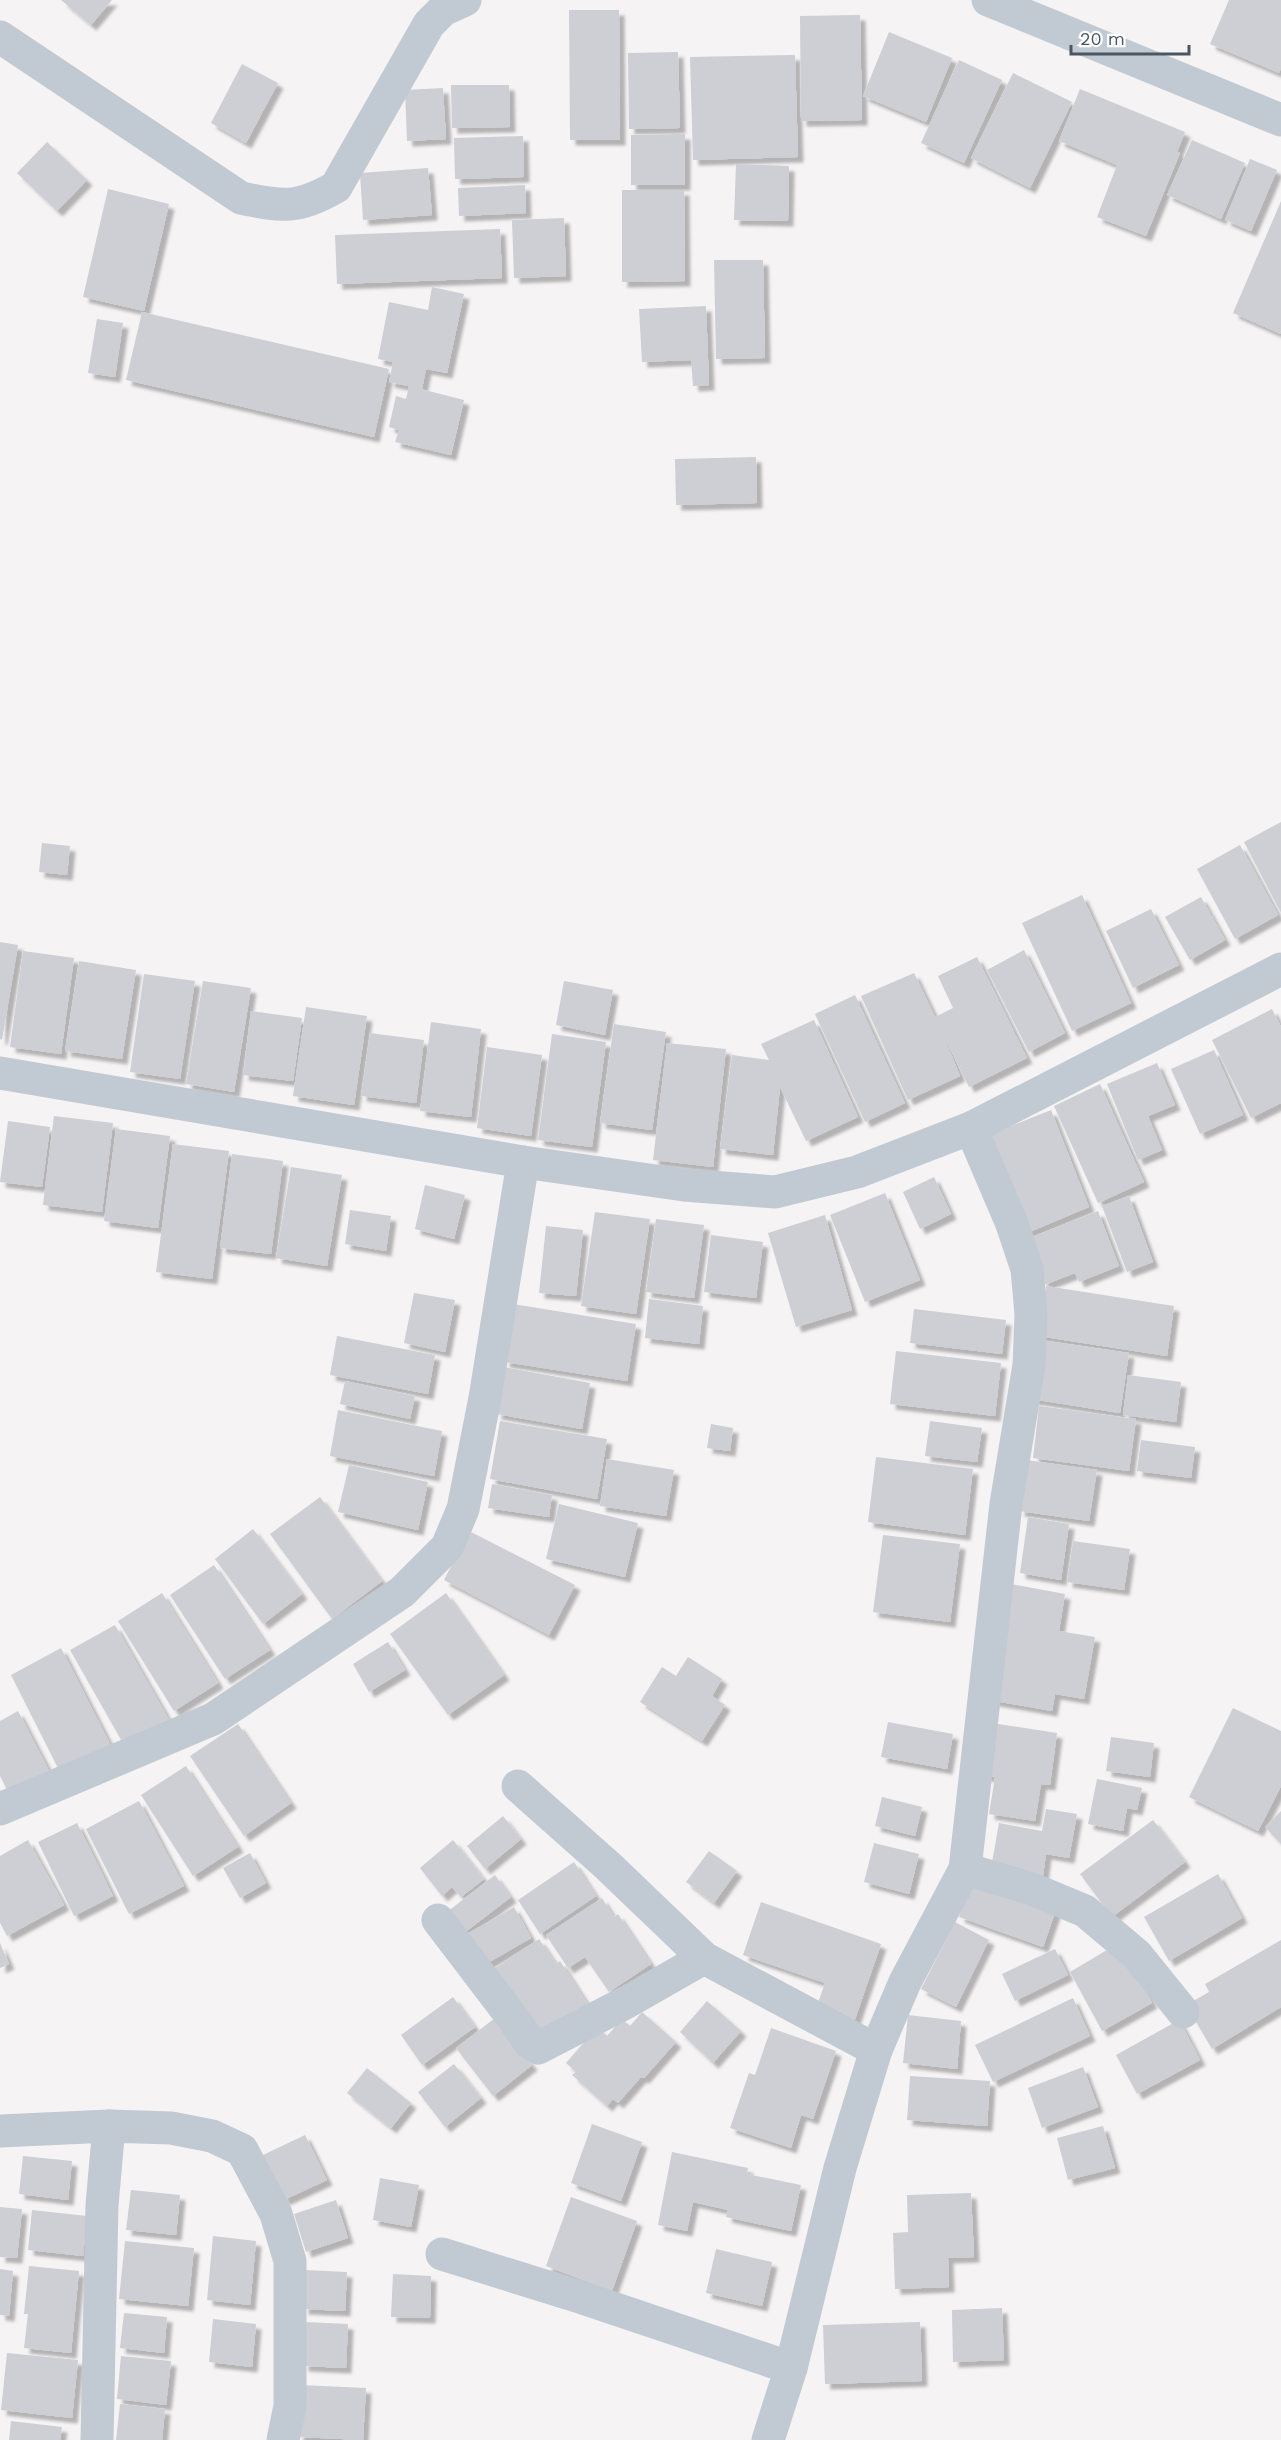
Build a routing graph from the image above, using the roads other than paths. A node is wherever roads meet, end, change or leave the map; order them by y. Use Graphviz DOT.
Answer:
graph roads {
  1 [pos="465,0"];
  2 [pos="988,0"];
  3 [pos="0,37"];
  4 [pos="1281,120"];
  5 [pos="1281,969"];
  6 [pos="0,1073"];
  7 [pos="971,1128"];
  8 [pos="523,1162"];
  9 [pos="518,1786"];
  10 [pos="0,1809"];
  11 [pos="965,1869"];
  12 [pos="438,1920"];
  13 [pos="704,1958"];
  14 [pos="1183,2012"];
  15 [pos="876,2050"];
  16 [pos="109,2126"];
  17 [pos="0,2131"];
  18 [pos="442,2254"];
  19 [pos="791,2368"];
  20 [pos="97,2440"];
  21 [pos="283,2440"];
  22 [pos="768,2440"];
  1 -- 3 [label="street"];
  2 -- 4 [label="street"];
  5 -- 7 [label="street"];
  6 -- 8 [label="street"];
  7 -- 8 [label="street"];
  7 -- 11 [label="street"];
  8 -- 10 [label="street"];
  9 -- 13 [label="street"];
  11 -- 14 [label="street"];
  11 -- 15 [label="street"];
  12 -- 13 [label="street"];
  13 -- 15 [label="street"];
  15 -- 19 [label="street"];
  16 -- 17 [label="street"];
  16 -- 20 [label="street"];
  16 -- 21 [label="street"];
  18 -- 19 [label="street"];
  19 -- 22 [label="street"];
}
